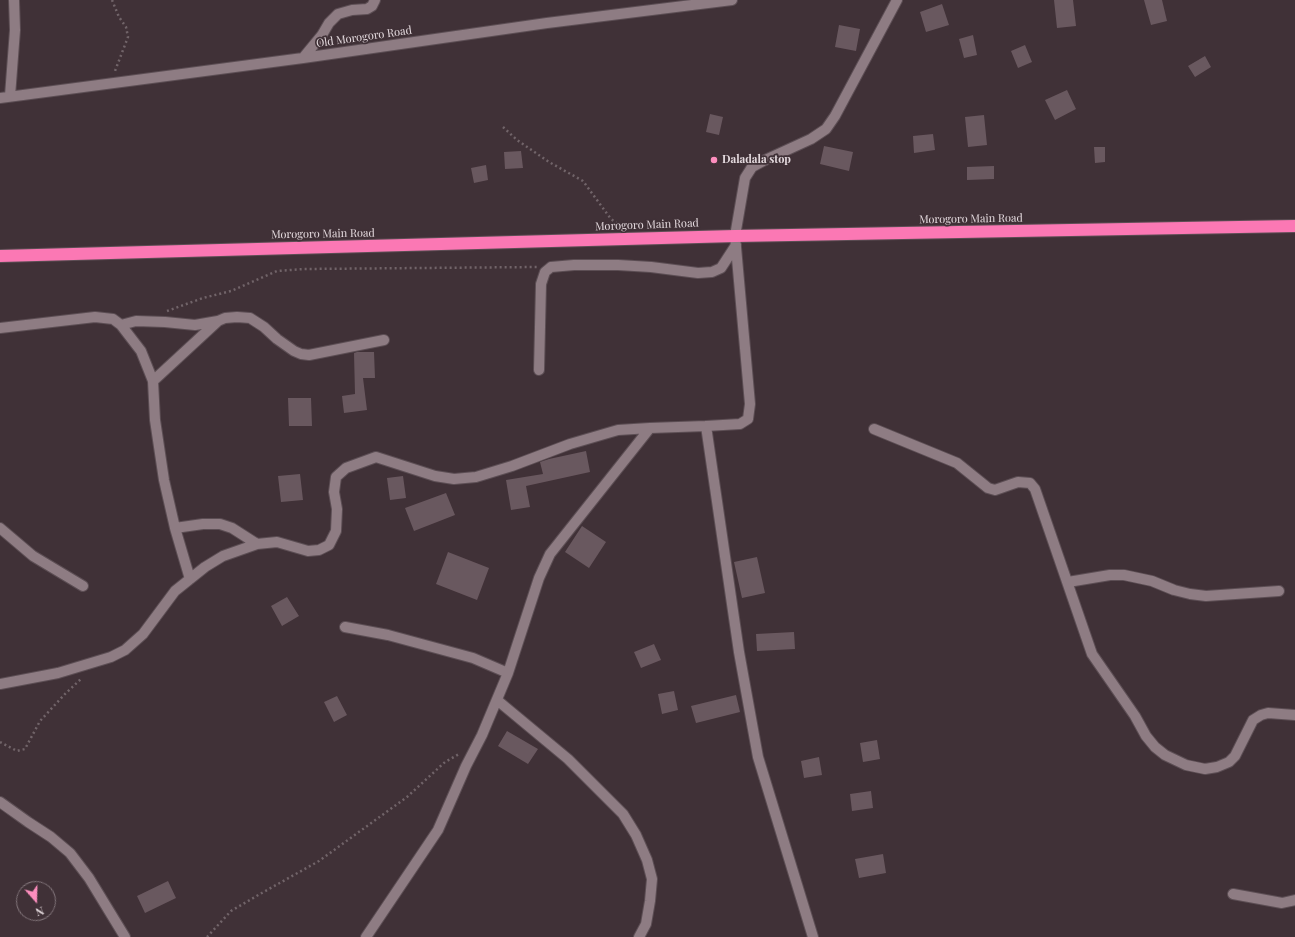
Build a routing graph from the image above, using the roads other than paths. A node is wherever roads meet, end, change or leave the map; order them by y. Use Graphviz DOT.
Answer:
graph roads {
  1 [pos="14,0"];
  2 [pos="375,0"];
  3 [pos="732,0"];
  4 [pos="897,0"];
  5 [pos="303,58"];
  6 [pos="10,96"];
  7 [pos="0,98"];
  8 [pos="1295,226"];
  9 [pos="736,241"];
  10 [pos="0,256"];
  11 [pos="218,321"];
  12 [pos="121,324"];
  13 [pos="0,328"];
  14 [pos="384,340"];
  15 [pos="539,370"];
  16 [pos="153,381"];
  17 [pos="706,426"];
  18 [pos="650,428"];
  19 [pos="874,429"];
  20 [pos="0,528"];
  21 [pos="175,528"];
  22 [pos="257,544"];
  23 [pos="190,579"];
  24 [pos="1068,582"];
  25 [pos="83,586"];
  26 [pos="1279,591"];
  27 [pos="345,627"];
  28 [pos="508,673"];
  29 [pos="0,684"];
  30 [pos="497,700"];
  31 [pos="1295,715"];
  32 [pos="0,802"];
  33 [pos="1233,894"];
  34 [pos="1295,900"];
  35 [pos="125,937"];
  36 [pos="366,937"];
  37 [pos="639,937"];
  38 [pos="813,937"];
  1 -- 6 [label="street"];
  2 -- 5 [label="street"];
  3 -- 5 [label="street, Old Morogoro Road"];
  4 -- 9 [label="street"];
  5 -- 6 [label="street, Old Morogoro Road"];
  6 -- 7 [label="street, Old Morogoro Road"];
  8 -- 9 [label="highway, Morogoro Main Road"];
  9 -- 10 [label="highway, Morogoro Main Road"];
  9 -- 15 [label="street"];
  9 -- 17 [label="street"];
  11 -- 12 [label="street"];
  11 -- 14 [label="street"];
  11 -- 16 [label="street"];
  12 -- 13 [label="street"];
  12 -- 16 [label="street"];
  16 -- 21 [label="street"];
  17 -- 18 [label="street"];
  17 -- 38 [label="street"];
  18 -- 22 [label="street"];
  18 -- 28 [label="street"];
  19 -- 24 [label="street"];
  20 -- 25 [label="street"];
  21 -- 22 [label="street"];
  21 -- 23 [label="street"];
  22 -- 23 [label="street"];
  23 -- 29 [label="street"];
  24 -- 26 [label="street"];
  24 -- 31 [label="street"];
  27 -- 28 [label="street"];
  28 -- 30 [label="street"];
  30 -- 36 [label="street"];
  30 -- 37 [label="street"];
  32 -- 35 [label="street"];
  33 -- 34 [label="street"];
}
